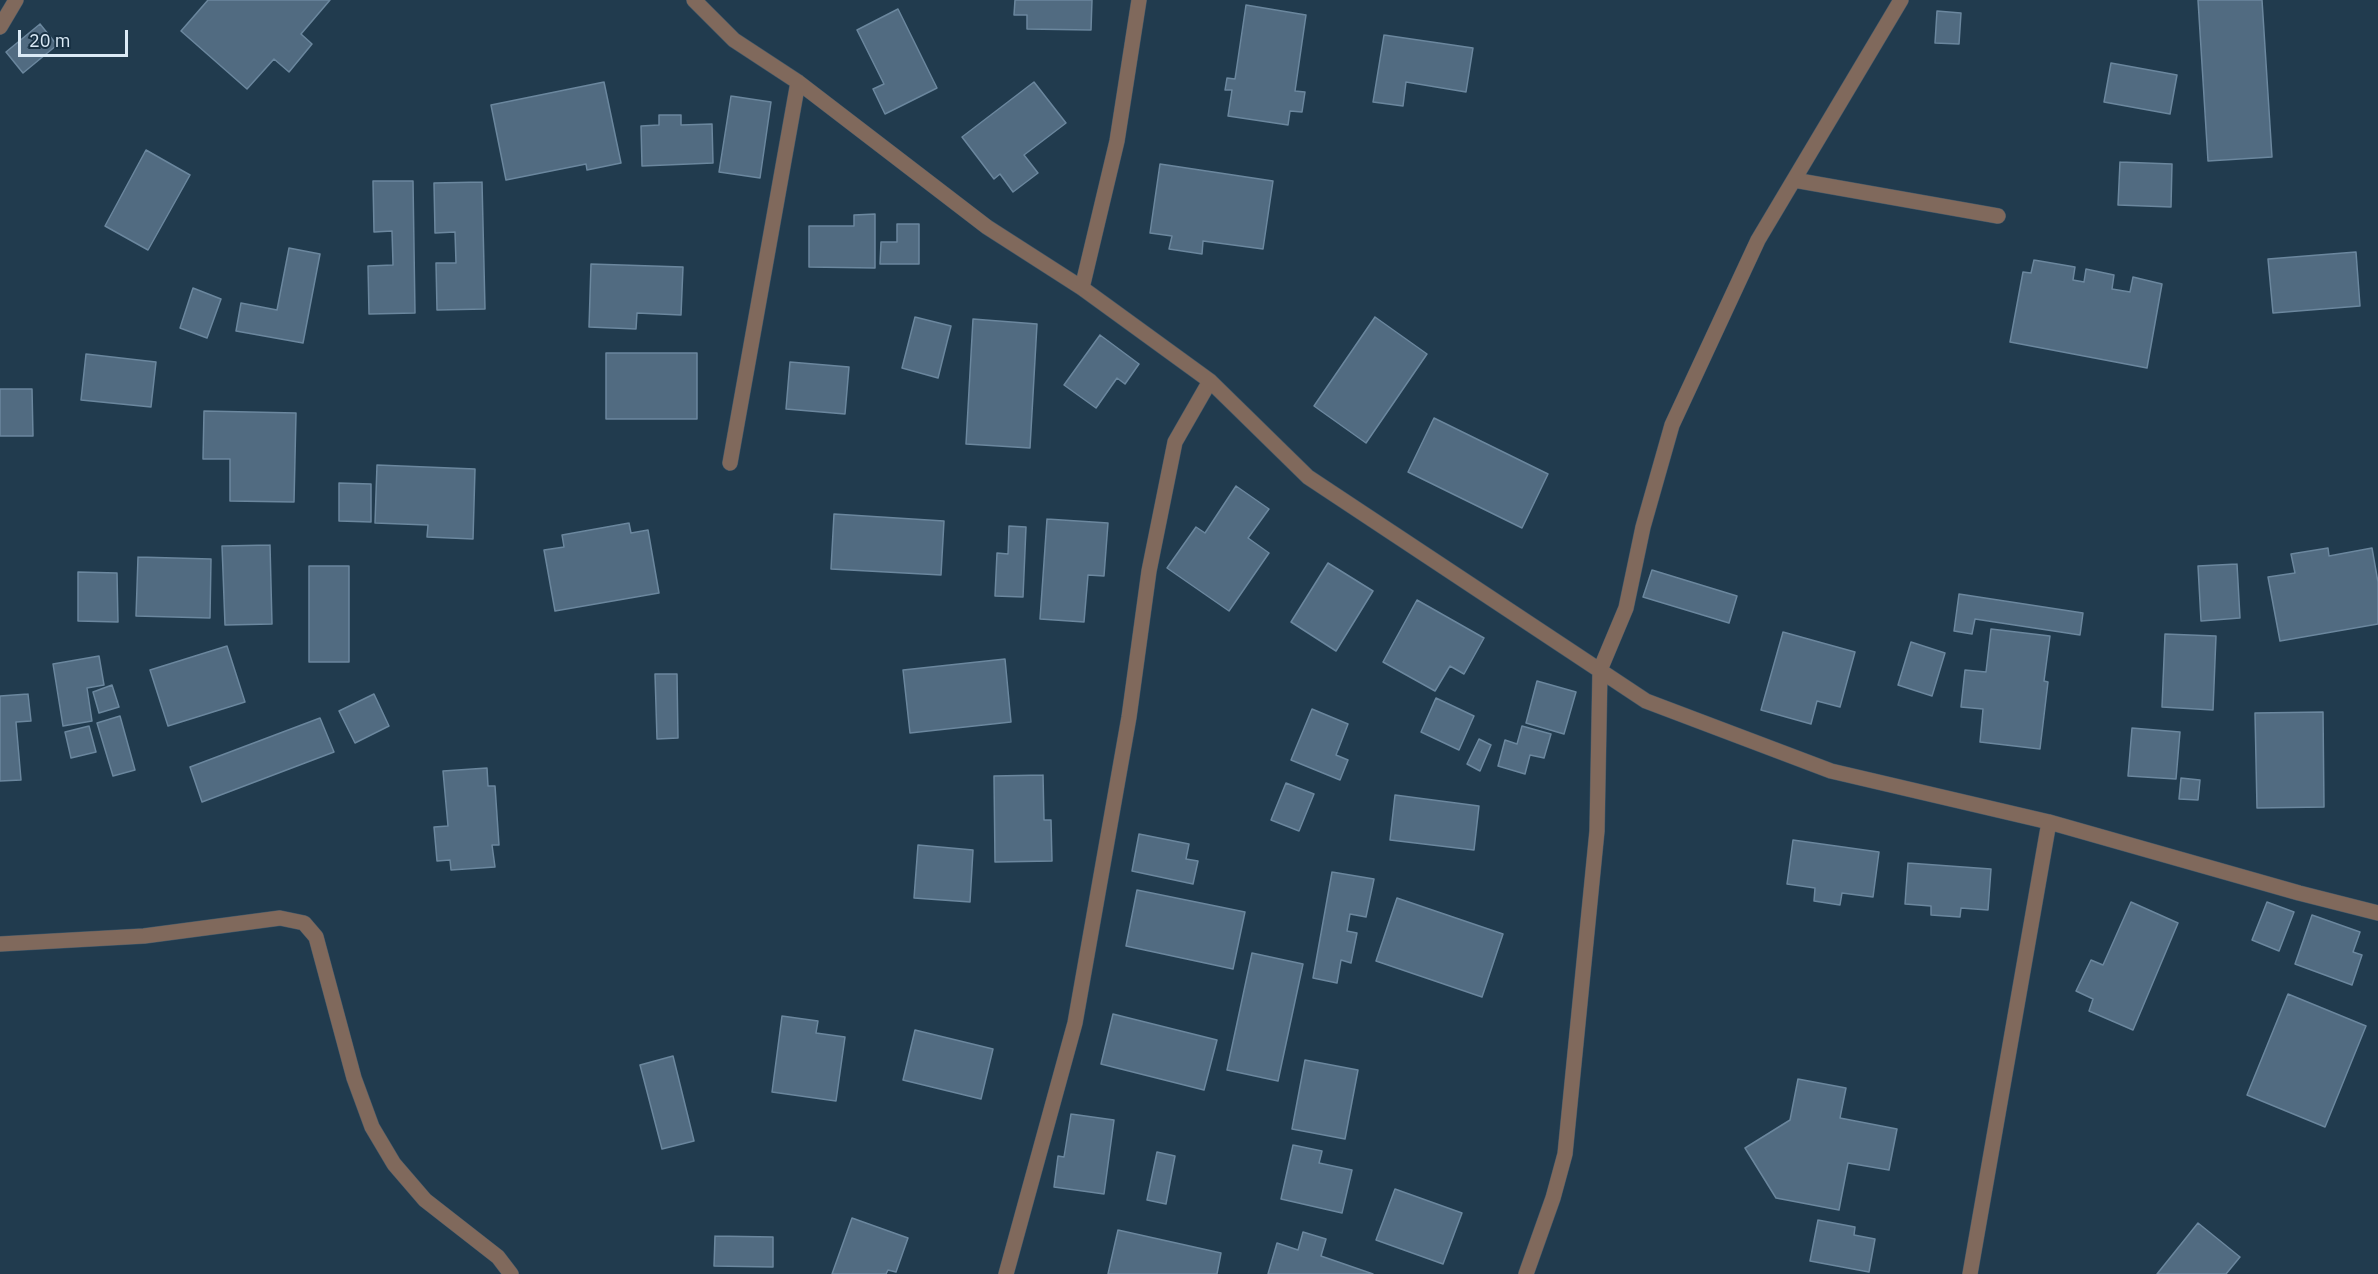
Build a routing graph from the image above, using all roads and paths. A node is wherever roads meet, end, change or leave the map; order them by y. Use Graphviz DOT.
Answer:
graph roads {
  1 [pos="16,0"];
  2 [pos="694,0"];
  3 [pos="1139,0"];
  4 [pos="1901,0"];
  5 [pos="0,27"];
  6 [pos="798,82"];
  7 [pos="1794,180"];
  8 [pos="1998,216"];
  9 [pos="1082,288"];
  10 [pos="1210,381"];
  11 [pos="730,463"];
  12 [pos="1600,670"];
  13 [pos="2049,822"];
  14 [pos="2378,913"];
  15 [pos="0,944"];
  16 [pos="511,1274"];
  17 [pos="1006,1274"];
  18 [pos="1526,1274"];
  19 [pos="1970,1274"];
  1 -- 5 [label="street"];
  2 -- 6 [label="street"];
  3 -- 9 [label="street"];
  4 -- 7 [label="street"];
  6 -- 9 [label="street"];
  6 -- 11 [label="street"];
  7 -- 8 [label="street"];
  7 -- 12 [label="street"];
  9 -- 10 [label="street"];
  10 -- 12 [label="street"];
  10 -- 17 [label="street"];
  12 -- 13 [label="street"];
  12 -- 18 [label="street"];
  13 -- 14 [label="street"];
  13 -- 19 [label="street"];
  15 -- 16 [label="street"];
}
